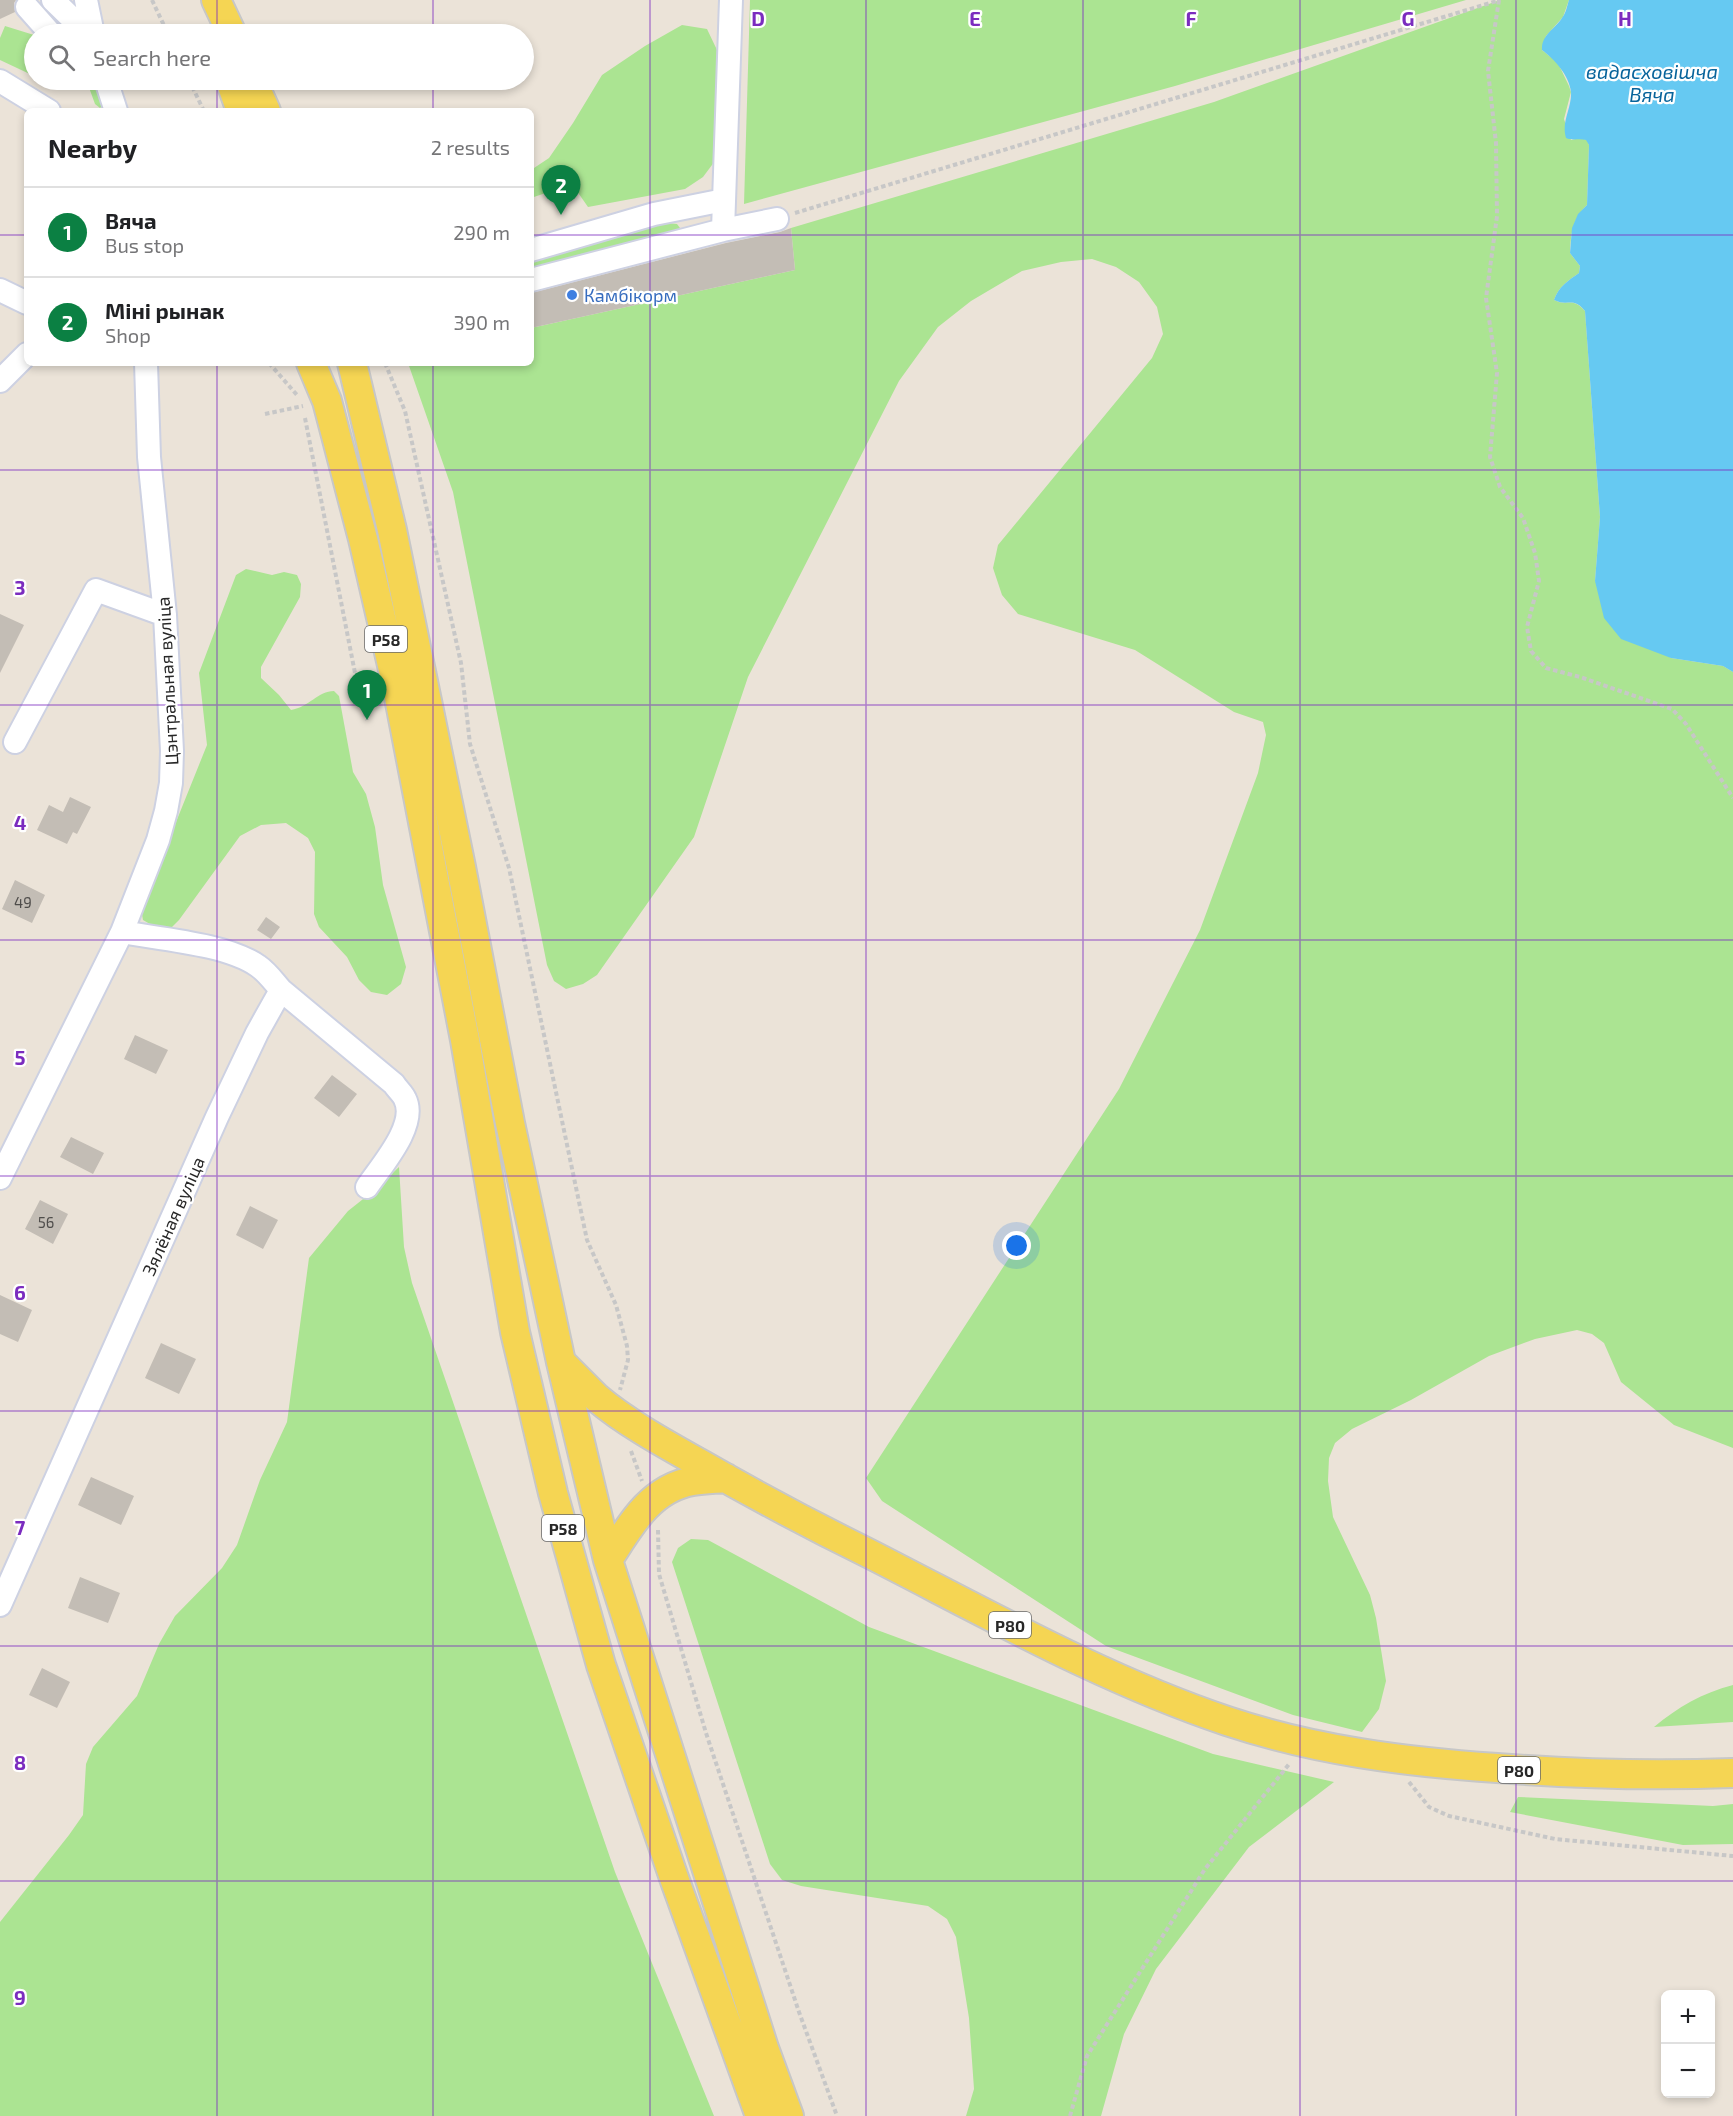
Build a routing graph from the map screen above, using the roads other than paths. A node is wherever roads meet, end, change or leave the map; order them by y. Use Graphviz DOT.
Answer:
graph roads {
  1 [pos="53,0"];
  2 [pos="86,0"];
  3 [pos="196,0"];
  4 [pos="216,0"];
  5 [pos="731,0"];
  6 [pos="27,7"];
  7 [pos="42,24"];
  8 [pos="80,24"];
  9 [pos="90,24"];
  10 [pos="207,24"];
  11 [pos="227,24"];
  12 [pos="0,81"];
  13 [pos="109,90"];
  14 [pos="234,90"];
  15 [pos="257,90"];
  16 [pos="44,108"];
  17 [pos="115,108"];
  18 [pos="240,108"];
  19 [pos="265,108"];
  20 [pos="724,200"];
  21 [pos="777,219"];
  22 [pos="723,230"];
  23 [pos="534,249"];
  24 [pos="534,279"];
  25 [pos="0,290"];
  26 [pos="24,302"];
  27 [pos="24,357"];
  28 [pos="146,366"];
  29 [pos="312,366"];
  30 [pos="353,366"];
  31 [pos="0,381"];
  32 [pos="165,615"];
  33 [pos="15,742"];
  34 [pos="122,932"];
  35 [pos="281,990"];
  36 [pos="0,1178"];
  37 [pos="367,1187"];
  38 [pos="561,1362"];
  39 [pos="726,1478"];
  40 [pos="608,1560"];
  41 [pos="0,1605"];
  42 [pos="1733,1773"];
  43 [pos="760,2116"];
  44 [pos="789,2116"];
  1 -- 8 [label="street"];
  2 -- 9 [label="street"];
  3 -- 10 [label="main road"];
  4 -- 11 [label="main road"];
  5 -- 20 [label="street"];
  6 -- 7 [label="street"];
  12 -- 16 [label="street"];
  13 -- 17 [label="street"];
  14 -- 18 [label="main road"];
  15 -- 19 [label="main road"];
  20 -- 22 [label="street"];
  20 -- 23 [label="street"];
  21 -- 22 [label="street"];
  22 -- 24 [label="street"];
  25 -- 26 [label="street"];
  27 -- 31 [label="street"];
  28 -- 32 [label="street, Цэнтральная вуліца"];
  29 -- 43 [label="main road, Р58"];
  30 -- 38 [label="main road, Р58"];
  32 -- 33 [label="street"];
  32 -- 34 [label="street, Цэнтральная вуліца"];
  34 -- 35 [label="street"];
  34 -- 36 [label="street, Цэнтральная вуліца"];
  35 -- 37 [label="street"];
  35 -- 41 [label="street, Зялёная вуліца"];
  38 -- 39 [label="main road, Р80"];
  38 -- 40 [label="main road, Р58"];
  39 -- 40 [label="main road"];
  39 -- 42 [label="main road, Р80"];
  40 -- 44 [label="main road, Р58"];
}
